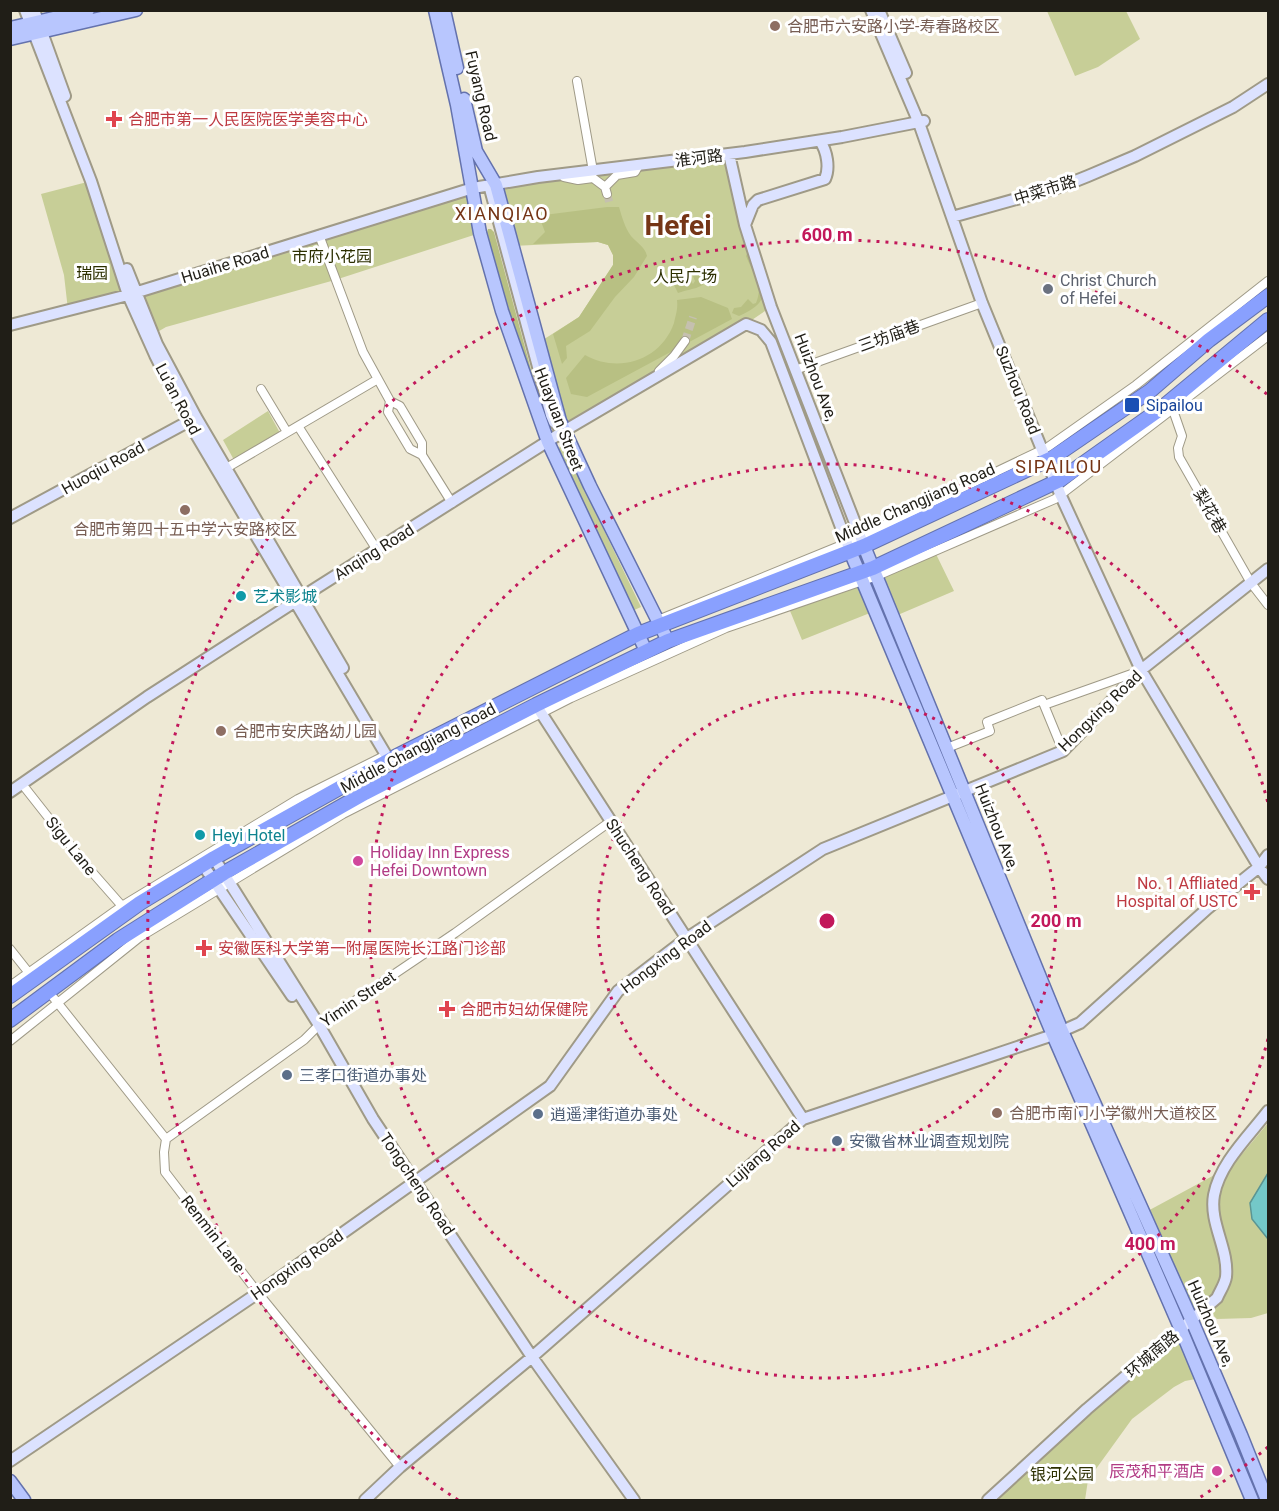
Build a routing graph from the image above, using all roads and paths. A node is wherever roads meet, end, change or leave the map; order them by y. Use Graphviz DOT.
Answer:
graph roads {
  1 [pos="25,10"];
  2 [pos="88,10"];
  3 [pos="136,10"];
  4 [pos="435,10"];
  5 [pos="444,10"];
  6 [pos="871,10"];
  7 [pos="879,10"];
  8 [pos="35,25"];
  9 [pos="10,28"];
  10 [pos="10,39"];
  11 [pos="577,81"];
  12 [pos="1269,84"];
  13 [pos="922,122"];
  14 [pos="820,141"];
  15 [pos="729,154"];
  16 [pos="639,165"];
  17 [pos="593,171"];
  18 [pos="545,177"];
  19 [pos="493,185"];
  20 [pos="473,188"];
  21 [pos="955,216"];
  22 [pos="745,225"];
  23 [pos="320,235"];
  24 [pos="1269,281"];
  25 [pos="132,294"];
  26 [pos="1269,296"];
  27 [pos="982,303"];
  28 [pos="1268,322"];
  29 [pos="746,324"];
  30 [pos="10,325"];
  31 [pos="1269,336"];
  32 [pos="685,340"];
  33 [pos="795,370"];
  34 [pos="378,378"];
  35 [pos="651,379"];
  36 [pos="261,389"];
  37 [pos="390,401"];
  38 [pos="1173,410"];
  39 [pos="192,419"];
  40 [pos="298,426"];
  41 [pos="564,431"];
  42 [pos="287,432"];
  43 [pos="548,442"];
  44 [pos="1047,454"];
  45 [pos="422,455"];
  46 [pos="222,470"];
  47 [pos="1060,487"];
  48 [pos="452,503"];
  49 [pos="10,518"];
  50 [pos="862,541"];
  51 [pos="849,547"];
  52 [pos="377,550"];
  53 [pos="1269,569"];
  54 [pos="875,572"];
  55 [pos="861,577"];
  56 [pos="1251,583"];
  57 [pos="299,599"];
  58 [pos="1269,605"];
  59 [pos="658,622"];
  60 [pos="637,632"];
  61 [pos="668,641"];
  62 [pos="646,651"];
  63 [pos="1143,669"];
  64 [pos="1044,705"];
  65 [pos="539,709"];
  66 [pos="947,748"];
  67 [pos="1063,751"];
  68 [pos="390,756"];
  69 [pos="22,784"];
  70 [pos="10,792"];
  71 [pos="958,794"];
  72 [pos="611,821"];
  73 [pos="208,861"];
  74 [pos="1265,864"];
  75 [pos="1269,879"];
  76 [pos="222,881"];
  77 [pos="122,906"];
  78 [pos="687,938"];
  79 [pos="10,949"];
  80 [pos="29,973"];
  81 [pos="10,986"];
  82 [pos="49,992"];
  83 [pos="10,996"];
  84 [pos="58,1003"];
  85 [pos="10,1020"];
  86 [pos="317,1027"];
  87 [pos="1057,1033"];
  88 [pos="10,1041"];
  89 [pos="1269,1111"];
  90 [pos="803,1119"];
  91 [pos="166,1138"];
  92 [pos="413,1184"];
  93 [pos="258,1293"];
  94 [pos="1192,1321"];
  95 [pos="1181,1330"];
  96 [pos="530,1359"];
  97 [pos="10,1461"];
  98 [pos="400,1467"];
  99 [pos="10,1481"];
  100 [pos="24,1500"];
  101 [pos="365,1500"];
  102 [pos="626,1500"];
  103 [pos="634,1500"];
  104 [pos="988,1500"];
  105 [pos="1252,1500"];
  106 [pos="1267,1500"];
  1 -- 8 [label="street, Lu'an Road"];
  2 -- 8 [label="main road"];
  3 -- 8 [label="main road"];
  4 -- 20 [label="main road, Fuyang Road"];
  5 -- 19 [label="main road, Fuyang Road"];
  6 -- 13 [label="street, Suzhou Road"];
  7 -- 13 [label="street, Suzhou Road"];
  8 -- 9 [label="main road"];
  8 -- 10 [label="main road"];
  8 -- 25 [label="street, Lu'an Road"];
  11 -- 17 [label="street"];
  12 -- 21 [label="street, 中菜市路"];
  13 -- 14 [label="street, 淮河路"];
  13 -- 21 [label="street, Suzhou Road"];
  14 -- 15 [label="street, 淮河路"];
  14 -- 22 [label="street"];
  15 -- 16 [label="street, 淮河路"];
  15 -- 22 [label="street, Huizhou Ave,"];
  16 -- 17 [label="street, 淮河路"];
  16 -- 18 [label="street"];
  17 -- 18 [label="street, 淮河路"];
  18 -- 19 [label="street, 淮河路"];
  19 -- 20 [label="street, 淮河路"];
  19 -- 41 [label="main road, Huayuan Street"];
  20 -- 23 [label="street, Huaihe Road"];
  20 -- 43 [label="main road, Huayuan Street"];
  21 -- 27 [label="street, Suzhou Road"];
  21 -- 44 [label="street, Suzhou Road"];
  22 -- 33 [label="street, Huizhou Ave,"];
  23 -- 25 [label="street, Huaihe Road"];
  23 -- 34 [label="street"];
  24 -- 44 [label="street"];
  25 -- 30 [label="street, Huaihe Road"];
  25 -- 39 [label="street, Lu'an Road"];
  26 -- 44 [label="highway, Middle Changjiang Road"];
  27 -- 33 [label="street, 三坊庙巷"];
  27 -- 44 [label="street, Suzhou Road"];
  28 -- 47 [label="highway, Middle Changjiang Road"];
  29 -- 35 [label="street, Anqing Road"];
  29 -- 51 [label="street, Huizhou Ave,"];
  31 -- 38 [label="street"];
  32 -- 35 [label="street"];
  33 -- 50 [label="street, Huizhou Ave,"];
  34 -- 37 [label="street"];
  34 -- 40 [label="street"];
  35 -- 41 [label="street, Anqing Road"];
  36 -- 42 [label="street"];
  37 -- 45 [label="street"];
  37 -- 45 [label="street"];
  38 -- 47 [label="street"];
  38 -- 56 [label="street, 梨花巷"];
  39 -- 46 [label="street, Lu'an Road"];
  39 -- 49 [label="street, Huoqiu Road"];
  40 -- 42 [label="street"];
  40 -- 52 [label="street"];
  41 -- 43 [label="street, Anqing Road"];
  41 -- 59 [label="main road, Huayuan Street"];
  42 -- 46 [label="street"];
  43 -- 48 [label="street, Anqing Road"];
  43 -- 60 [label="main road, Huayuan Street"];
  44 -- 47 [label="street, Suzhou Road"];
  44 -- 50 [label="highway, Middle Changjiang Road"];
  45 -- 48 [label="street"];
  46 -- 57 [label="street, Lu'an Road"];
  47 -- 54 [label="highway, Middle Changjiang Road"];
  47 -- 63 [label="street, Suzhou Road"];
  48 -- 52 [label="street, Anqing Road"];
  50 -- 51 [label="highway, Middle Changjiang Road"];
  50 -- 54 [label="main road, Huizhou Ave,"];
  51 -- 55 [label="main road, Huizhou Ave,"];
  51 -- 59 [label="highway, Middle Changjiang Road"];
  52 -- 57 [label="street, Anqing Road"];
  53 -- 56 [label="street, Hongxing Road"];
  54 -- 55 [label="highway, Middle Changjiang Road"];
  54 -- 66 [label="main road, Huizhou Ave,"];
  55 -- 61 [label="highway, Middle Changjiang Road"];
  55 -- 65 [label="street"];
  55 -- 71 [label="main road, Huizhou Ave,"];
  56 -- 58 [label="street, 梨花巷"];
  56 -- 63 [label="street, Hongxing Road"];
  57 -- 68 [label="street, Lu'an Road"];
  57 -- 69 [label="street, Anqing Road"];
  59 -- 60 [label="highway, Middle Changjiang Road"];
  59 -- 61 [label="main road, Huayuan Street"];
  60 -- 62 [label="main road, Huayuan Street"];
  60 -- 68 [label="highway, Middle Changjiang Road"];
  61 -- 62 [label="highway, Middle Changjiang Road"];
  62 -- 65 [label="highway, Middle Changjiang Road"];
  63 -- 64 [label="street"];
  63 -- 67 [label="street, Hongxing Road"];
  63 -- 74 [label="street, Suzhou Road"];
  64 -- 66 [label="street"];
  64 -- 67 [label="street"];
  65 -- 72 [label="street, Shucheng Road"];
  65 -- 76 [label="highway, Middle Changjiang Road"];
  66 -- 71 [label="main road, Huizhou Ave,"];
  67 -- 71 [label="street, Hongxing Road"];
  68 -- 73 [label="highway, Middle Changjiang Road"];
  68 -- 77 [label="street"];
  69 -- 70 [label="street, Anqing Road"];
  69 -- 77 [label="street, Sigu Lane"];
  71 -- 78 [label="street, Hongxing Road"];
  71 -- 87 [label="main road, Huizhou Ave,"];
  72 -- 78 [label="street, Shucheng Road"];
  72 -- 86 [label="street, Yimin Street"];
  73 -- 76 [label="street, Tongcheng Road"];
  73 -- 83 [label="highway"];
  74 -- 75 [label="street, Suzhou Road"];
  74 -- 87 [label="street, Lujiang Road"];
  76 -- 82 [label="highway, Middle Changjiang Road"];
  76 -- 84 [label="street"];
  76 -- 86 [label="street, Tongcheng Road"];
  77 -- 80 [label="street"];
  78 -- 90 [label="street, Shucheng Road"];
  78 -- 92 [label="street, Hongxing Road"];
  79 -- 80 [label="street"];
  80 -- 81 [label="street"];
  82 -- 84 [label="street"];
  82 -- 85 [label="highway, Middle Changjiang Road"];
  84 -- 88 [label="street"];
  84 -- 91 [label="street"];
  86 -- 91 [label="street, Yimin Street"];
  86 -- 92 [label="street, Tongcheng Road"];
  87 -- 90 [label="street, Lujiang Road"];
  87 -- 94 [label="main road, Huizhou Ave,"];
  87 -- 95 [label="main road, Huizhou Ave,"];
  89 -- 94 [label="street, 环城南路"];
  90 -- 96 [label="street, Lujiang Road"];
  91 -- 93 [label="street, Renmin Lane"];
  92 -- 93 [label="street, Hongxing Road"];
  92 -- 96 [label="street, Tongcheng Road"];
  93 -- 97 [label="street, Hongxing Road"];
  93 -- 98 [label="street, Renmin Lane"];
  94 -- 95 [label="street, 环城南路"];
  94 -- 106 [label="main road, Huizhou Ave,"];
  95 -- 104 [label="street, 环城南路"];
  95 -- 105 [label="main road, Huizhou Ave,"];
  96 -- 98 [label="street, Lujiang Road"];
  96 -- 102 [label="street, Tongcheng Road"];
  96 -- 103 [label="street, Tongcheng Road"];
  98 -- 101 [label="street, Lujiang Road"];
  99 -- 100 [label="main road"];
}
